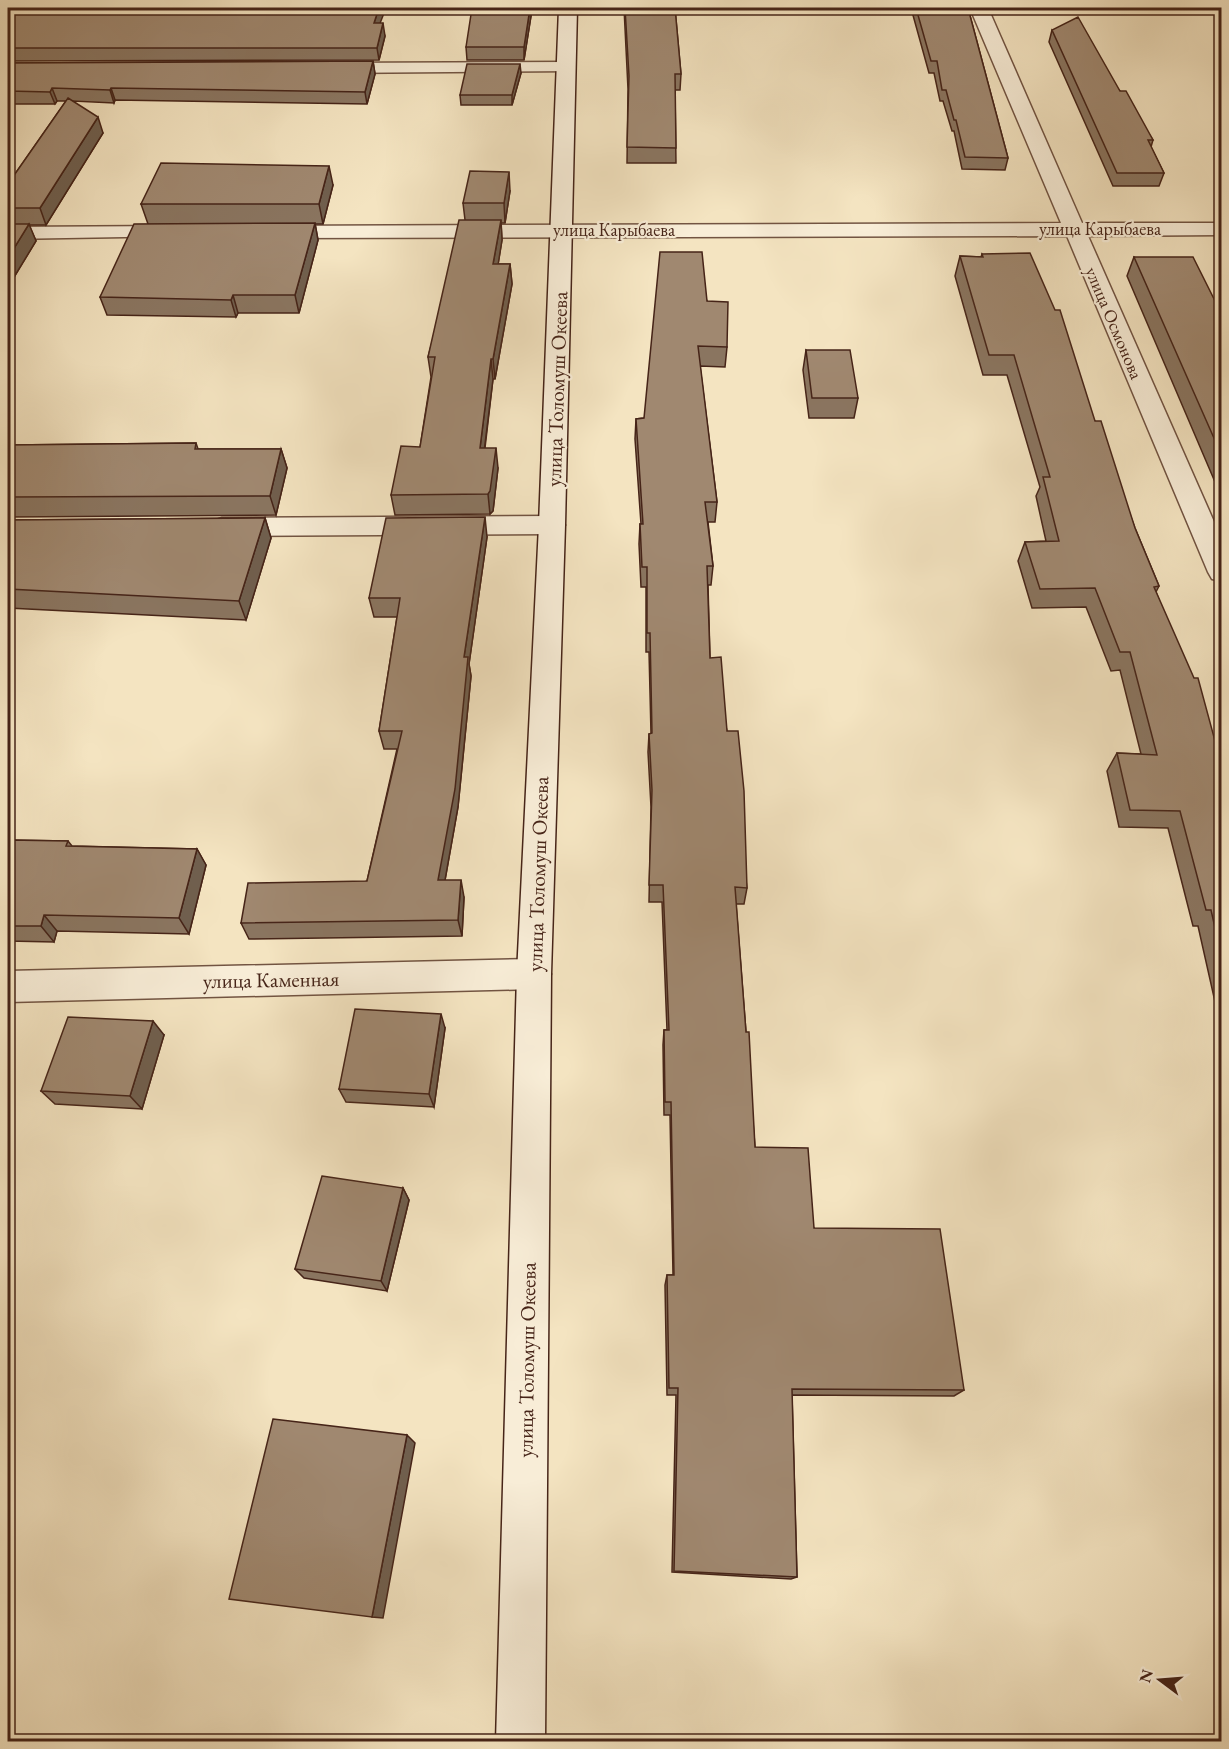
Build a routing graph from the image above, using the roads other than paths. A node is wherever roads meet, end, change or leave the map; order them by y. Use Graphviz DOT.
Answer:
graph roads {
  1 [pos="568,8"];
  2 [pos="979,8"];
  3 [pos="317,68"];
  4 [pos="566,68"];
  5 [pos="1074,229"];
  6 [pos="1221,229"];
  7 [pos="562,230"];
  8 [pos="196,232"];
  9 [pos="255,232"];
  10 [pos="8,233"];
  11 [pos="552,525"];
  12 [pos="197,527"];
  13 [pos="1221,572"];
  14 [pos="534,974"];
  15 [pos="8,987"];
  16 [pos="520,1742"];
  1 -- 4 [label="street, улица Толомуш Океева"];
  2 -- 5 [label="street, улица Осмонова"];
  3 -- 4 [label="street"];
  4 -- 7 [label="street, улица Толомуш Океева"];
  5 -- 6 [label="street, улица Карыбаева"];
  5 -- 7 [label="street, улица Карыбаева"];
  5 -- 13 [label="street, улица Осмонова"];
  7 -- 9 [label="street, улица Карыбаева"];
  7 -- 11 [label="street, улица Толомуш Океева"];
  8 -- 10 [label="street"];
  11 -- 12 [label="street"];
  11 -- 14 [label="street, улица Толомуш Океева"];
  14 -- 15 [label="street, улица Каменная"];
  14 -- 16 [label="street, улица Толомуш Океева"];
}
